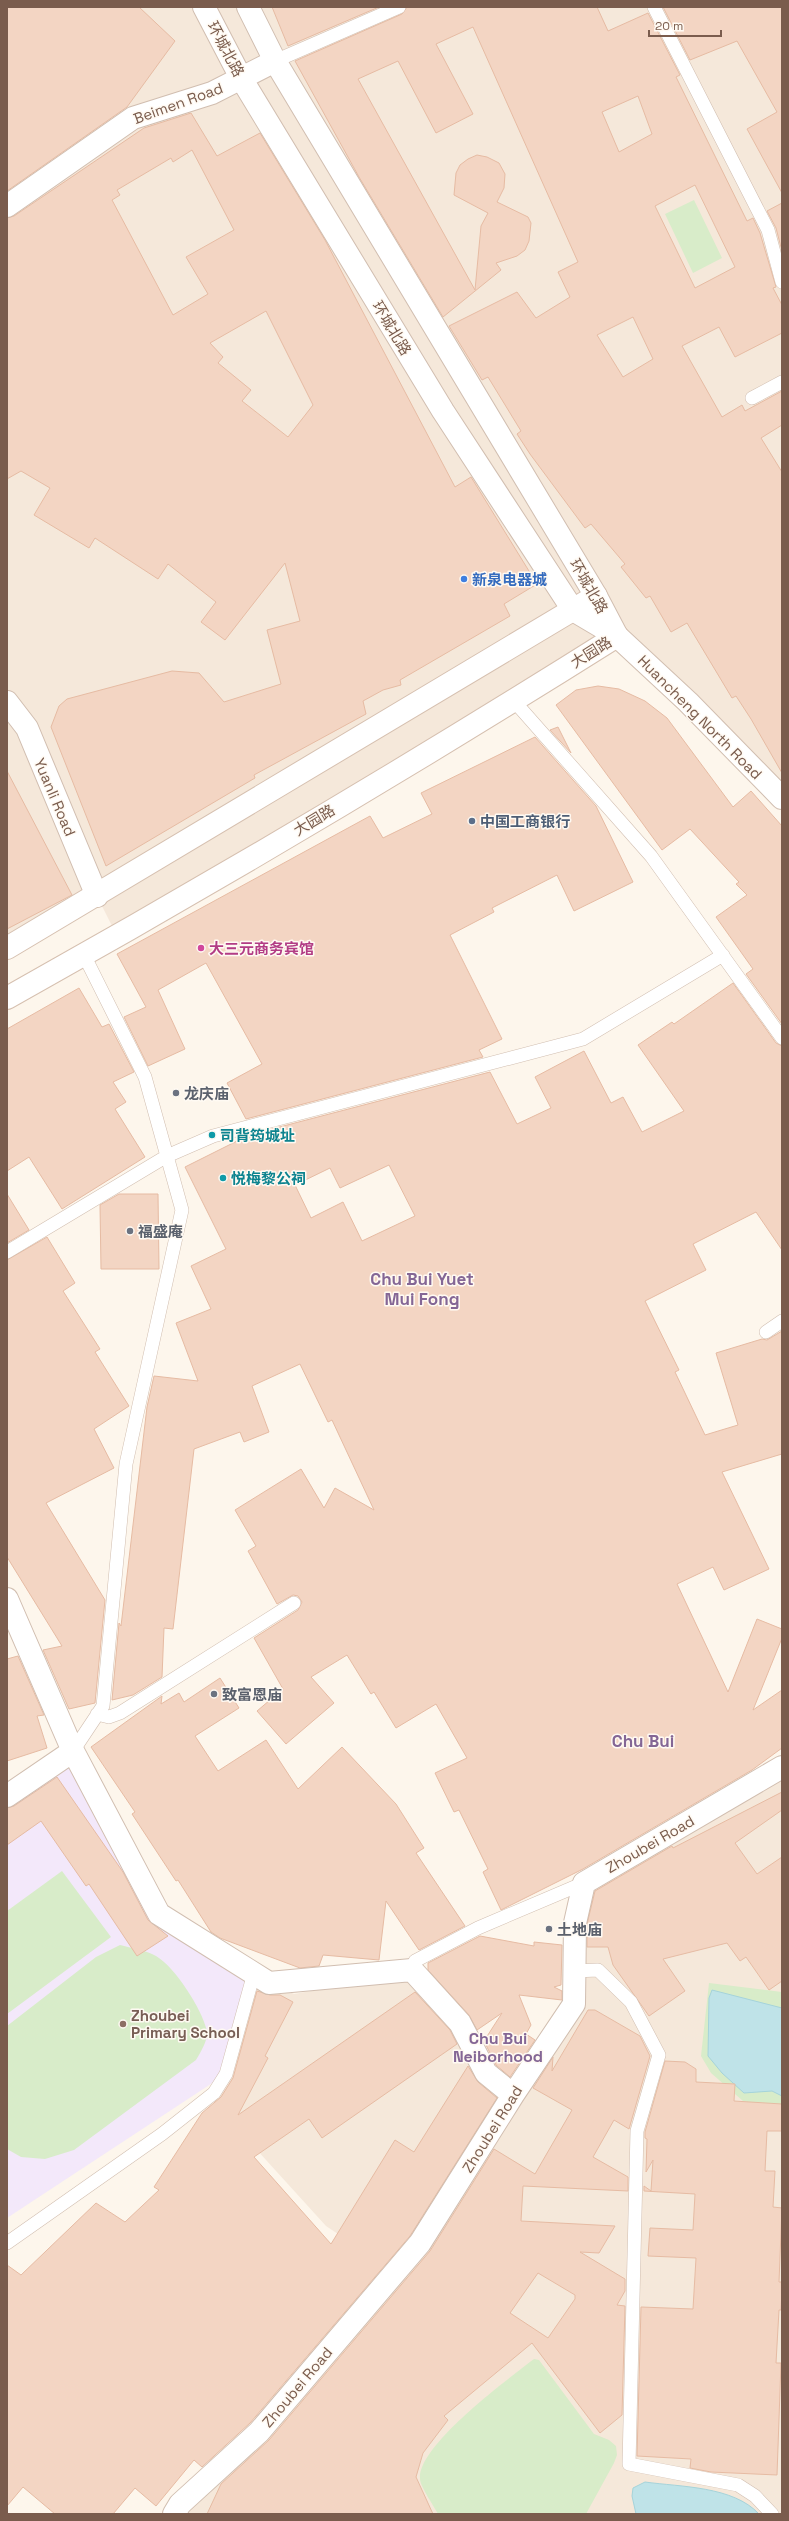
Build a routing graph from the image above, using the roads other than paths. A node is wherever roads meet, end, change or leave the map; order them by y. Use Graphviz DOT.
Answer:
graph roads {
  1 [pos="204,7"];
  2 [pos="248,7"];
  3 [pos="399,7"];
  4 [pos="654,7"];
  5 [pos="275,61"];
  6 [pos="241,78"];
  7 [pos="7,206"];
  8 [pos="782,282"];
  9 [pos="782,382"];
  10 [pos="752,398"];
  11 [pos="596,596"];
  12 [pos="573,610"];
  13 [pos="617,636"];
  14 [pos="514,701"];
  15 [pos="7,702"];
  16 [pos="779,791"];
  17 [pos="97,896"];
  18 [pos="7,948"];
  19 [pos="84,955"];
  20 [pos="723,955"];
  21 [pos="7,998"];
  22 [pos="782,1038"];
  23 [pos="167,1156"];
  24 [pos="7,1252"];
  25 [pos="782,1321"];
  26 [pos="766,1332"];
  27 [pos="7,1599"];
  28 [pos="294,1604"];
  29 [pos="98,1714"];
  30 [pos="72,1751"];
  31 [pos="782,1767"];
  32 [pos="7,1796"];
  33 [pos="584,1883"];
  34 [pos="412,1970"];
  35 [pos="574,1971"];
  36 [pos="254,1973"];
  37 [pos="513,2095"];
  38 [pos="7,2243"];
  39 [pos="174,2514"];
  40 [pos="772,2514"];
  1 -- 6 [label="street, 环城北路"];
  2 -- 5 [label="street, 环城北路"];
  3 -- 5 [label="lane"];
  4 -- 8 [label="lane"];
  5 -- 6 [label="street, Beimen Road"];
  5 -- 11 [label="street, 环城北路"];
  6 -- 7 [label="street, Beimen Road"];
  6 -- 12 [label="street, 环城北路"];
  9 -- 10 [label="lane"];
  11 -- 12 [label="street"];
  11 -- 13 [label="street, 环城北路"];
  12 -- 13 [label="street, 环城北路"];
  12 -- 17 [label="street"];
  13 -- 14 [label="street, 大园路"];
  13 -- 16 [label="street, Huancheng North Road"];
  14 -- 19 [label="street, 大园路"];
  14 -- 20 [label="lane"];
  15 -- 17 [label="street, Yuanli Road"];
  17 -- 18 [label="street"];
  19 -- 21 [label="street, 大园路"];
  19 -- 23 [label="lane"];
  20 -- 22 [label="lane"];
  20 -- 23 [label="lane"];
  23 -- 24 [label="lane"];
  23 -- 29 [label="lane"];
  25 -- 26 [label="lane"];
  27 -- 30 [label="street"];
  28 -- 29 [label="lane"];
  29 -- 30 [label="lane"];
  30 -- 32 [label="street"];
  30 -- 36 [label="street"];
  31 -- 33 [label="street, Zhoubei Road"];
  33 -- 34 [label="lane"];
  33 -- 35 [label="street, Zhoubei Road"];
  34 -- 36 [label="street"];
  34 -- 37 [label="street"];
  35 -- 37 [label="street, Zhoubei Road"];
  35 -- 40 [label="lane"];
  36 -- 38 [label="lane"];
  37 -- 39 [label="street, Zhoubei Road"];
}
